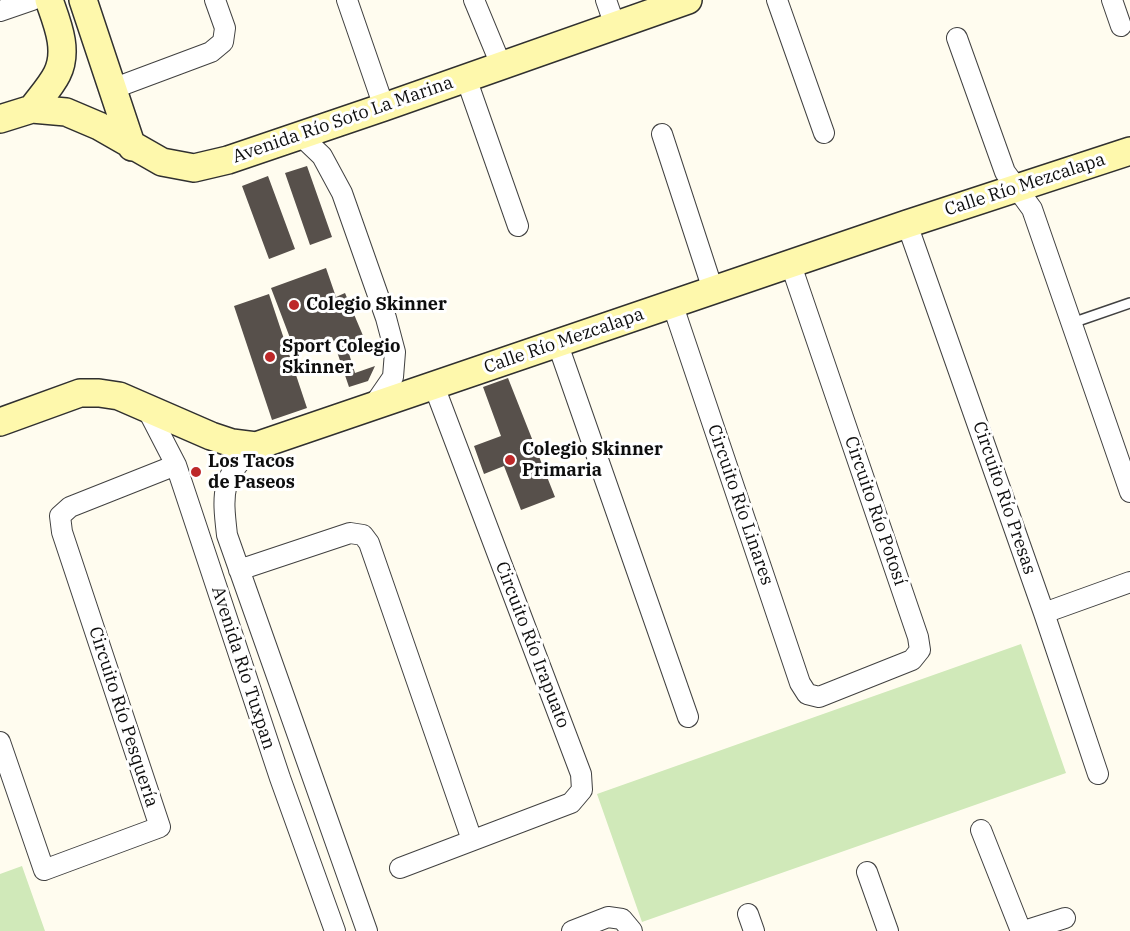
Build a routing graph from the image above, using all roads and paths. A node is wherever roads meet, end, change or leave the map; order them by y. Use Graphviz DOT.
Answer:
graph roads {
  1 [pos="32,0"];
  2 [pos="49,0"];
  3 [pos="83,0"];
  4 [pos="215,0"];
  5 [pos="347,0"];
  6 [pos="474,0"];
  7 [pos="606,0"];
  8 [pos="688,0"];
  9 [pos="777,0"];
  10 [pos="1112,0"];
  11 [pos="0,11"];
  12 [pos="615,26"];
  13 [pos="1121,26"];
  14 [pos="957,38"];
  15 [pos="501,64"];
  16 [pos="466,78"];
  17 [pos="112,88"];
  18 [pos="384,107"];
  19 [pos="32,109"];
  20 [pos="0,119"];
  21 [pos="824,133"];
  22 [pos="299,134"];
  23 [pos="662,134"];
  24 [pos="132,147"];
  25 [pos="1130,151"];
  26 [pos="1016,187"];
  27 [pos="907,224"];
  28 [pos="518,226"];
  29 [pos="791,265"];
  30 [pos="713,290"];
  31 [pos="672,303"];
  32 [pos="1130,303"];
  33 [pos="1072,323"];
  34 [pos="557,342"];
  35 [pos="434,386"];
  36 [pos="373,406"];
  37 [pos="146,407"];
  38 [pos="2,420"];
  39 [pos="256,446"];
  40 [pos="176,465"];
  41 [pos="1130,492"];
  42 [pos="239,570"];
  43 [pos="1130,582"];
  44 [pos="1044,613"];
  45 [pos="819,697"];
  46 [pos="688,717"];
  47 [pos="0,742"];
  48 [pos="1098,774"];
  49 [pos="981,830"];
  50 [pos="472,840"];
  51 [pos="400,868"];
  52 [pos="867,872"];
  53 [pos="1065,918"];
  54 [pos="335,931"];
  55 [pos="367,931"];
  56 [pos="572,931"];
  57 [pos="632,931"];
  58 [pos="888,931"];
  59 [pos="1022,931"];
  1 -- 11 [label="street"];
  2 -- 19 [label="street"];
  3 -- 17 [label="street"];
  4 -- 17 [label="street"];
  5 -- 18 [label="street"];
  6 -- 15 [label="street"];
  7 -- 12 [label="street"];
  8 -- 12 [label="street, Avenida Río Soto La Marina"];
  9 -- 21 [label="street"];
  10 -- 13 [label="street"];
  12 -- 15 [label="street, Avenida Río Soto La Marina"];
  14 -- 26 [label="street"];
  15 -- 16 [label="street, Avenida Río Soto La Marina"];
  16 -- 18 [label="street, Avenida Río Soto La Marina"];
  16 -- 28 [label="street"];
  17 -- 24 [label="street"];
  18 -- 22 [label="street, Avenida Río Soto La Marina"];
  19 -- 20 [label="street, Avenida Río Soto La Marina"];
  19 -- 24 [label="street, Avenida Río Soto La Marina"];
  22 -- 24 [label="street, Avenida Río Soto La Marina"];
  22 -- 36 [label="street"];
  23 -- 30 [label="street"];
  25 -- 26 [label="street, Calle Río Mezcalapa"];
  26 -- 27 [label="street, Calle Río Mezcalapa"];
  26 -- 33 [label="street"];
  27 -- 29 [label="street, Calle Río Mezcalapa"];
  27 -- 44 [label="street, Circuito Río Presas"];
  29 -- 30 [label="street, Calle Río Mezcalapa"];
  29 -- 45 [label="street, Circuito Río Potosí"];
  30 -- 31 [label="street, Calle Río Mezcalapa"];
  31 -- 34 [label="street, Calle Río Mezcalapa"];
  31 -- 45 [label="street, Circuito Río Linares"];
  32 -- 33 [label="lane"];
  33 -- 41 [label="street"];
  34 -- 35 [label="street, Calle Río Mezcalapa"];
  34 -- 46 [label="street"];
  35 -- 36 [label="street, Calle Río Mezcalapa"];
  35 -- 50 [label="street, Circuito Río Irapuato"];
  36 -- 39 [label="street, Calle Río Mezcalapa"];
  37 -- 38 [label="street, Calle Río Mezcalapa"];
  37 -- 39 [label="street, Calle Río Mezcalapa"];
  37 -- 40 [label="street, Avenida Río Tuxpan"];
  39 -- 42 [label="street, Avenida Río Tuxpan"];
  40 -- 47 [label="street, Circuito Río Pesquería"];
  40 -- 54 [label="street, Avenida Río Tuxpan"];
  42 -- 50 [label="street"];
  42 -- 55 [label="street, Avenida Río Tuxpan"];
  43 -- 44 [label="street"];
  44 -- 48 [label="street, Circuito Río Presas"];
  49 -- 59 [label="street"];
  50 -- 51 [label="street, Circuito Río Irapuato"];
  52 -- 58 [label="street"];
  53 -- 59 [label="street"];
  56 -- 57 [label="street"];
}
